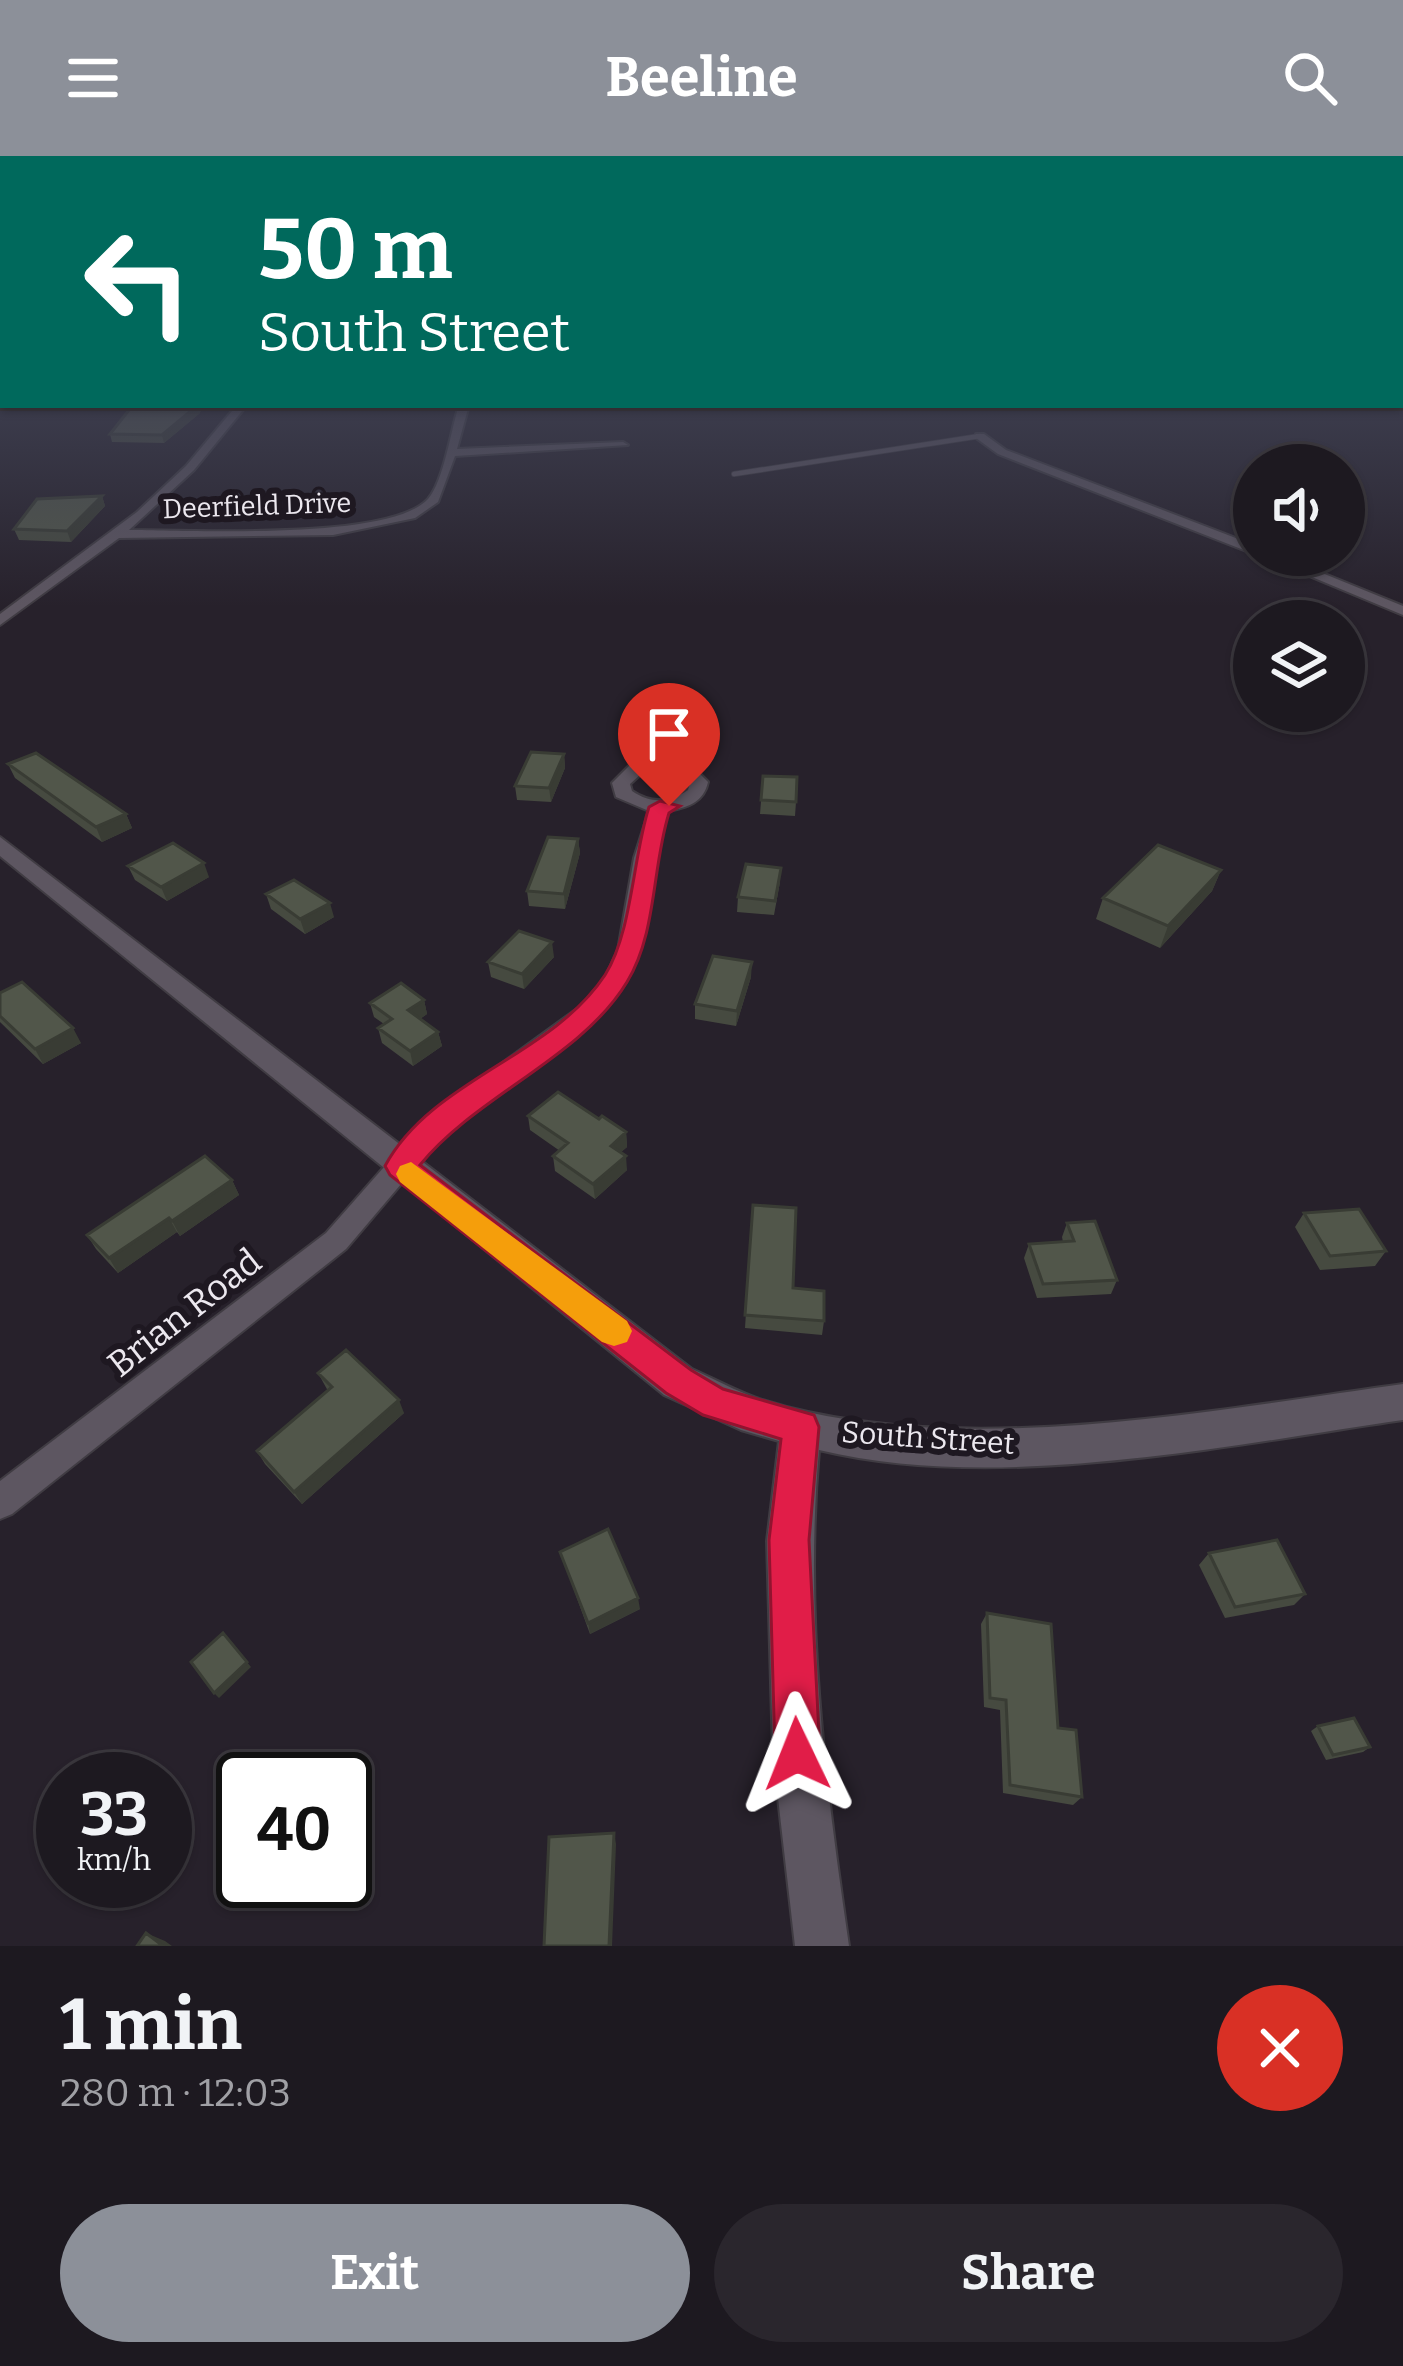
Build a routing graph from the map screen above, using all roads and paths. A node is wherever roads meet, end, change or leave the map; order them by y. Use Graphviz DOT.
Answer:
graph roads {
  1 [pos="213,440"];
  2 [pos="452,440"];
  3 [pos="957,440"];
  4 [pos="985,440"];
  5 [pos="623,445"];
  6 [pos="448,453"];
  7 [pos="734,474"];
  8 [pos="119,534"];
  9 [pos="1233,542"];
  10 [pos="1317,576"];
  11 [pos="1403,611"];
  12 [pos="0,621"];
  13 [pos="660,807"];
  14 [pos="0,844"];
  15 [pos="400,1166"];
  16 [pos="1403,1402"];
  17 [pos="801,1427"];
  18 [pos="0,1502"];
  19 [pos="822,1946"];
  1 -- 8 [label="street"];
  2 -- 6 [label="street, Deerfield Drive"];
  3 -- 7 [label="lane"];
  4 -- 9 [label="street"];
  5 -- 6 [label="street"];
  6 -- 8 [label="street, Deerfield Drive"];
  8 -- 12 [label="street"];
  10 -- 11 [label="street"];
  13 -- 15 [label="street, Brian Road"];
  14 -- 15 [label="street, South Street"];
  15 -- 17 [label="street, South Street"];
  15 -- 18 [label="street, Brian Road"];
  16 -- 17 [label="street, South Street"];
  17 -- 19 [label="street"];
}
